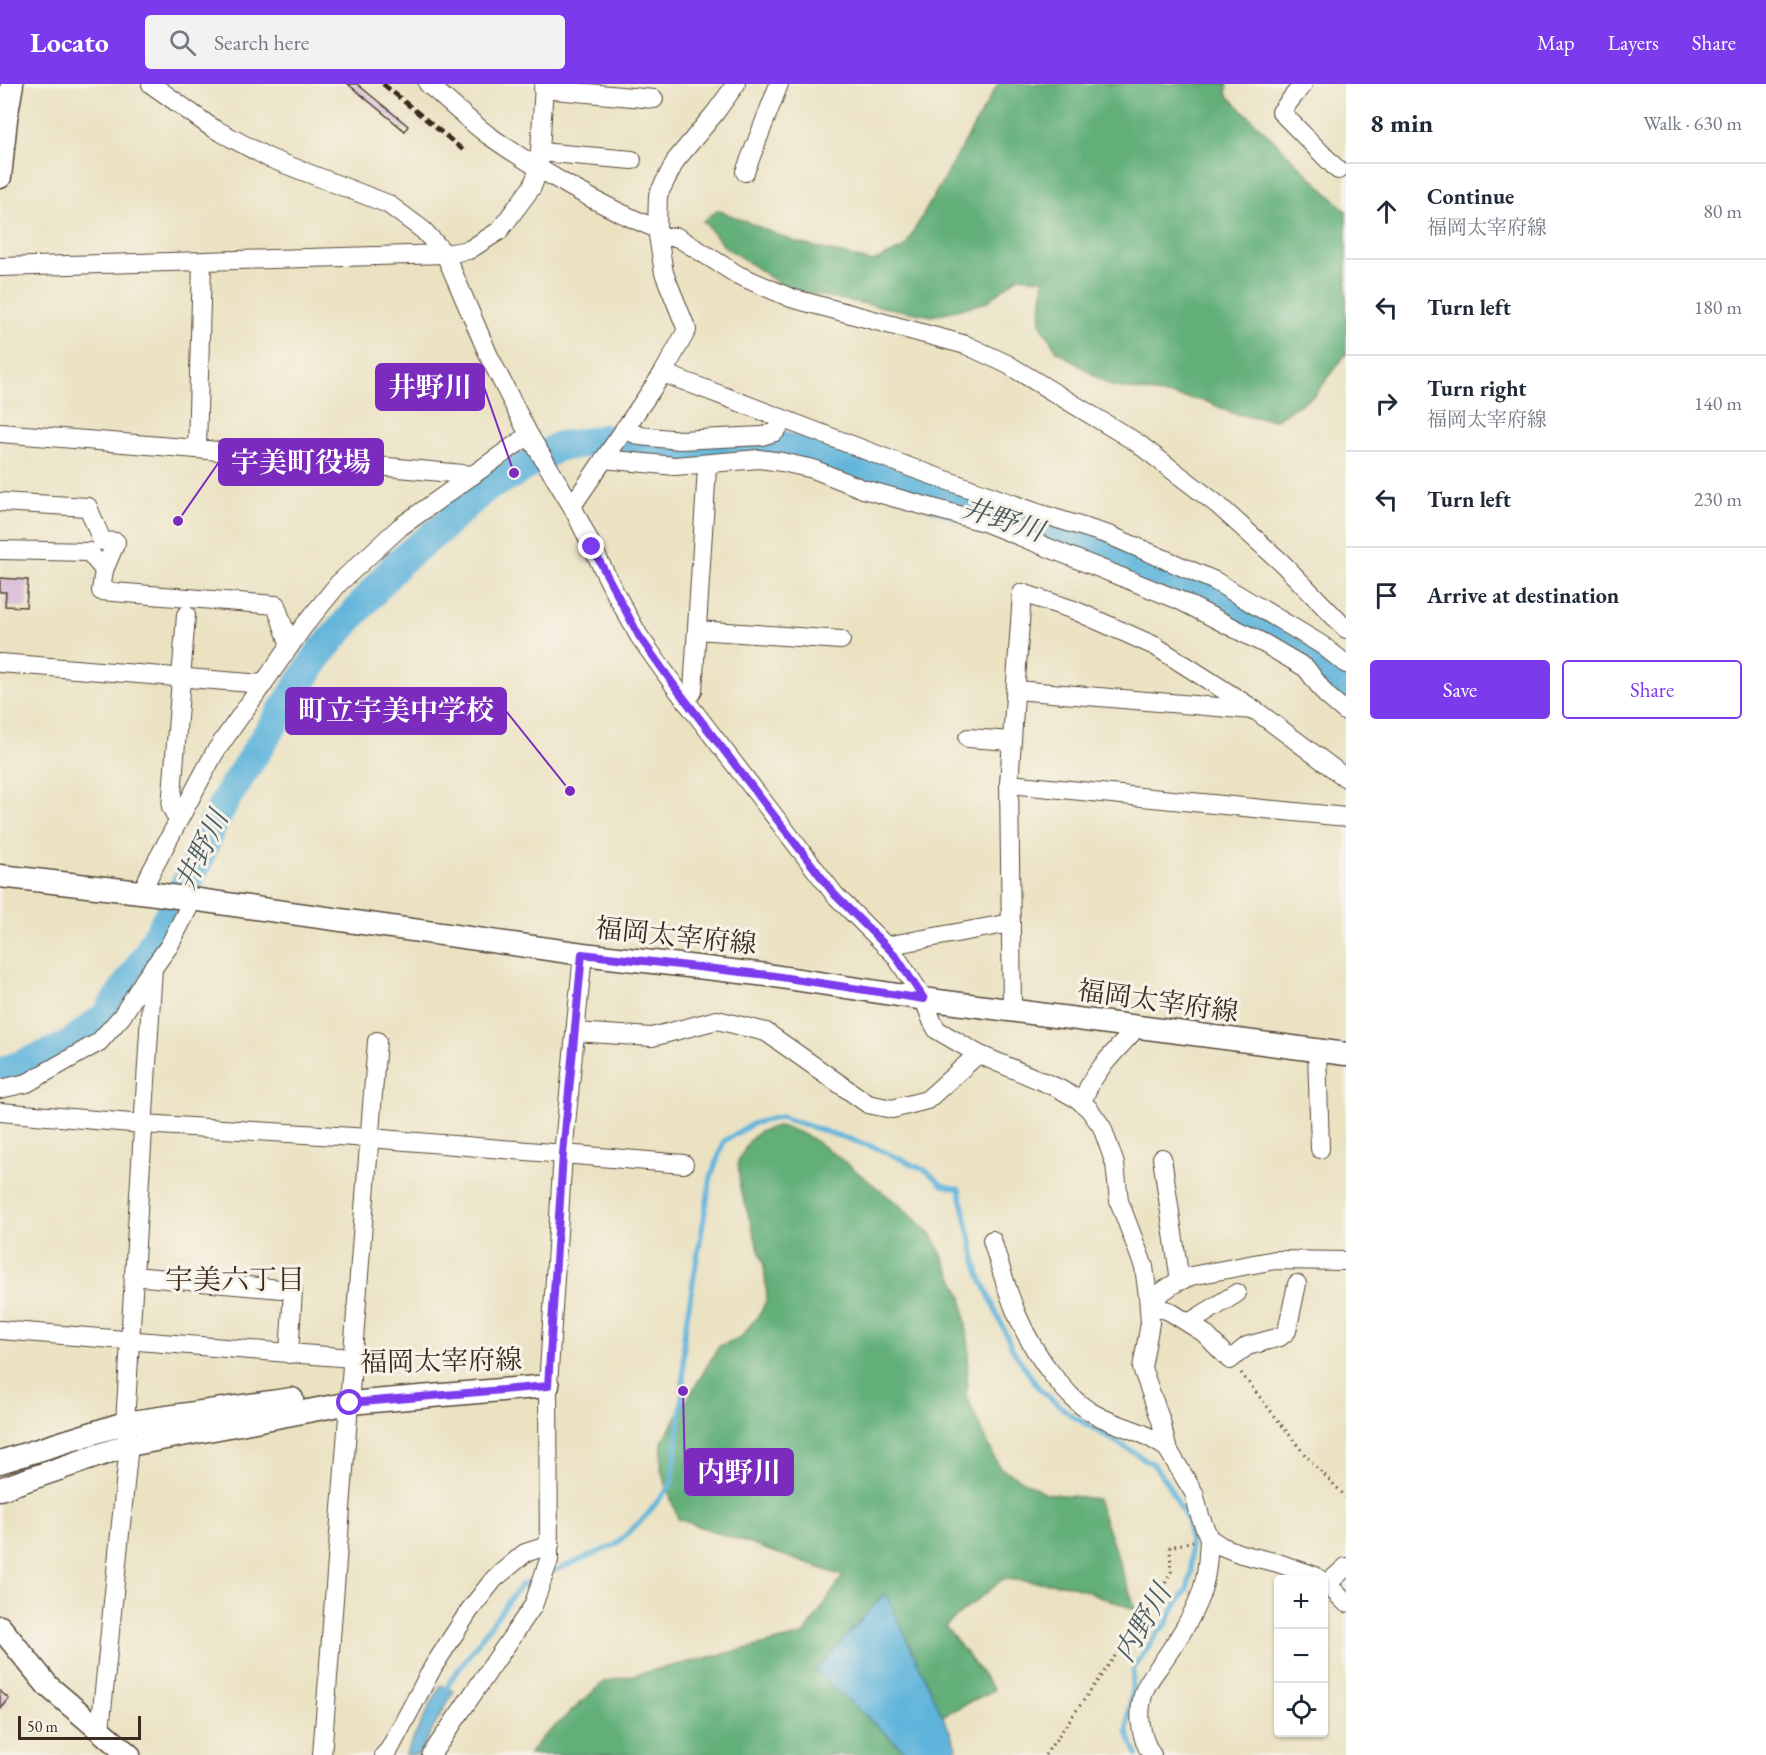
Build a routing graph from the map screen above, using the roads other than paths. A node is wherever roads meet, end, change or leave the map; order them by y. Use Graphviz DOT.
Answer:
graph roads {
  1 [pos="12,84"];
  2 [pos="152,84"];
  3 [pos="428,84"];
  4 [pos="736,84"];
  5 [pos="779,84"];
  6 [pos="1303,84"];
  7 [pos="543,87"];
  8 [pos="654,99"];
  9 [pos="540,160"];
  10 [pos="632,160"];
  11 [pos="745,172"];
  12 [pos="1343,172"];
  13 [pos="0,177"];
  14 [pos="658,233"];
  15 [pos="446,254"];
  16 [pos="202,262"];
  17 [pos="0,267"];
  18 [pos="663,373"];
  19 [pos="784,420"];
  20 [pos="624,429"];
  21 [pos="0,433"];
  22 [pos="529,435"];
  23 [pos="197,450"];
  24 [pos="604,459"];
  25 [pos="707,468"];
  26 [pos="473,475"];
  27 [pos="0,502"];
  28 [pos="572,506"];
  29 [pos="0,550"];
  30 [pos="104,570"];
  31 [pos="186,615"];
  32 [pos="1346,629"];
  33 [pos="697,630"];
  34 [pos="841,640"];
  35 [pos="290,646"];
  36 [pos="0,663"];
  37 [pos="1346,664"];
  38 [pos="182,677"];
  39 [pos="264,684"];
  40 [pos="1016,690"];
  41 [pos="686,702"];
  42 [pos="1256,710"];
  43 [pos="1346,712"];
  44 [pos="968,738"];
  45 [pos="1012,741"];
  46 [pos="1346,778"];
  47 [pos="1009,784"];
  48 [pos="1346,817"];
  49 [pos="178,820"];
  50 [pos="0,876"];
  51 [pos="145,893"];
  52 [pos="192,901"];
  53 [pos="1011,923"];
  54 [pos="885,946"];
  55 [pos="582,954"];
  56 [pos="153,967"];
  57 [pos="924,999"];
  58 [pos="1012,1010"];
  59 [pos="1132,1026"];
  60 [pos="575,1032"];
  61 [pos="377,1041"];
  62 [pos="1317,1050"];
  63 [pos="978,1054"];
  64 [pos="1346,1054"];
  65 [pos="0,1089"];
  66 [pos="1082,1103"];
  67 [pos="0,1112"];
  68 [pos="143,1124"];
  69 [pos="370,1138"];
  70 [pos="1320,1149"];
  71 [pos="563,1154"];
  72 [pos="1162,1158"];
  73 [pos="684,1164"];
  74 [pos="992,1240"];
  75 [pos="1346,1261"];
  76 [pos="133,1276"];
  77 [pos="1180,1281"];
  78 [pos="1297,1284"];
  79 [pos="1237,1293"];
  80 [pos="1149,1305"];
  81 [pos="1189,1323"];
  82 [pos="0,1330"];
  83 [pos="129,1341"];
  84 [pos="289,1354"];
  85 [pos="352,1359"];
  86 [pos="548,1386"];
  87 [pos="350,1397"];
  88 [pos="127,1434"];
  89 [pos="1167,1448"];
  90 [pos="0,1462"];
  91 [pos="0,1490"];
  92 [pos="1209,1538"];
  93 [pos="550,1553"];
  94 [pos="1346,1567"];
  95 [pos="1312,1575"];
  96 [pos="1328,1579"];
  97 [pos="1328,1586"];
  98 [pos="1346,1603"];
  99 [pos="0,1627"];
  100 [pos="100,1730"];
  101 [pos="129,1755"];
  102 [pos="322,1755"];
  103 [pos="384,1755"];
  104 [pos="431,1755"];
  105 [pos="1152,1755"];
  1 -- 13 [label="main road"];
  2 -- 15 [label="street"];
  3 -- 9 [label="street"];
  4 -- 14 [label="street"];
  5 -- 11 [label="street"];
  6 -- 12 [label="street"];
  7 -- 8 [label="street"];
  7 -- 9 [label="street"];
  9 -- 10 [label="street"];
  9 -- 14 [label="street"];
  9 -- 15 [label="street"];
  14 -- 18 [label="street"];
  14 -- 32 [label="street"];
  15 -- 16 [label="street"];
  15 -- 22 [label="street"];
  16 -- 17 [label="street"];
  16 -- 23 [label="street"];
  18 -- 19 [label="street"];
  18 -- 20 [label="street"];
  19 -- 20 [label="street"];
  19 -- 37 [label="street"];
  20 -- 24 [label="street"];
  21 -- 23 [label="street"];
  22 -- 26 [label="street"];
  22 -- 28 [label="street"];
  23 -- 26 [label="street"];
  24 -- 28 [label="street"];
  24 -- 43 [label="street"];
  25 -- 33 [label="street"];
  26 -- 35 [label="street"];
  27 -- 30 [label="street"];
  28 -- 41 [label="street"];
  29 -- 30 [label="street"];
  30 -- 35 [label="street"];
  31 -- 38 [label="street"];
  33 -- 34 [label="street"];
  33 -- 41 [label="street"];
  35 -- 39 [label="street"];
  36 -- 38 [label="street"];
  38 -- 39 [label="street"];
  38 -- 49 [label="street"];
  39 -- 49 [label="street"];
  40 -- 42 [label="street"];
  40 -- 42 [label="street"];
  40 -- 45 [label="street"];
  41 -- 54 [label="street"];
  42 -- 46 [label="street"];
  44 -- 45 [label="street"];
  45 -- 47 [label="street"];
  47 -- 48 [label="street"];
  47 -- 53 [label="street"];
  49 -- 51 [label="street"];
  50 -- 51 [label="main road, 福岡太宰府線"];
  51 -- 52 [label="main road, 福岡太宰府線"];
  52 -- 55 [label="main road, 福岡太宰府線"];
  52 -- 56 [label="street"];
  53 -- 54 [label="street"];
  53 -- 58 [label="street"];
  54 -- 57 [label="street"];
  55 -- 57 [label="main road, 福岡太宰府線"];
  55 -- 60 [label="street"];
  56 -- 65 [label="street"];
  56 -- 68 [label="street"];
  57 -- 58 [label="main road, 福岡太宰府線"];
  57 -- 63 [label="street"];
  58 -- 59 [label="main road, 福岡太宰府線"];
  59 -- 62 [label="main road, 福岡太宰府線"];
  59 -- 66 [label="street"];
  60 -- 63 [label="street"];
  60 -- 71 [label="street"];
  61 -- 69 [label="street"];
  62 -- 64 [label="main road, 福岡太宰府線"];
  62 -- 70 [label="street"];
  63 -- 66 [label="street"];
  66 -- 80 [label="street"];
  67 -- 68 [label="street"];
  68 -- 69 [label="street"];
  68 -- 76 [label="street"];
  69 -- 71 [label="street"];
  69 -- 85 [label="street"];
  71 -- 73 [label="street"];
  71 -- 86 [label="street"];
  72 -- 77 [label="street"];
  74 -- 89 [label="street"];
  75 -- 77 [label="street"];
  76 -- 83 [label="street"];
  76 -- 84 [label="street"];
  77 -- 80 [label="street"];
  78 -- 81 [label="street"];
  79 -- 81 [label="street"];
  80 -- 81 [label="street"];
  80 -- 89 [label="street"];
  82 -- 83 [label="street"];
  83 -- 84 [label="street"];
  83 -- 88 [label="street"];
  84 -- 85 [label="street"];
  85 -- 87 [label="street"];
  86 -- 87 [label="main road, 福岡太宰府線"];
  86 -- 93 [label="street"];
  87 -- 88 [label="main road, 福岡太宰府線"];
  87 -- 102 [label="street"];
  88 -- 90 [label="main road, 福岡太宰府線"];
  88 -- 91 [label="main road, 福岡太宰府線"];
  88 -- 100 [label="street"];
  89 -- 92 [label="street"];
  92 -- 95 [label="street"];
  92 -- 105 [label="street"];
  93 -- 103 [label="street"];
  93 -- 104 [label="street"];
  94 -- 96 [label="street"];
  97 -- 98 [label="street"];
  99 -- 100 [label="main road"];
  100 -- 101 [label="main road"];
}
